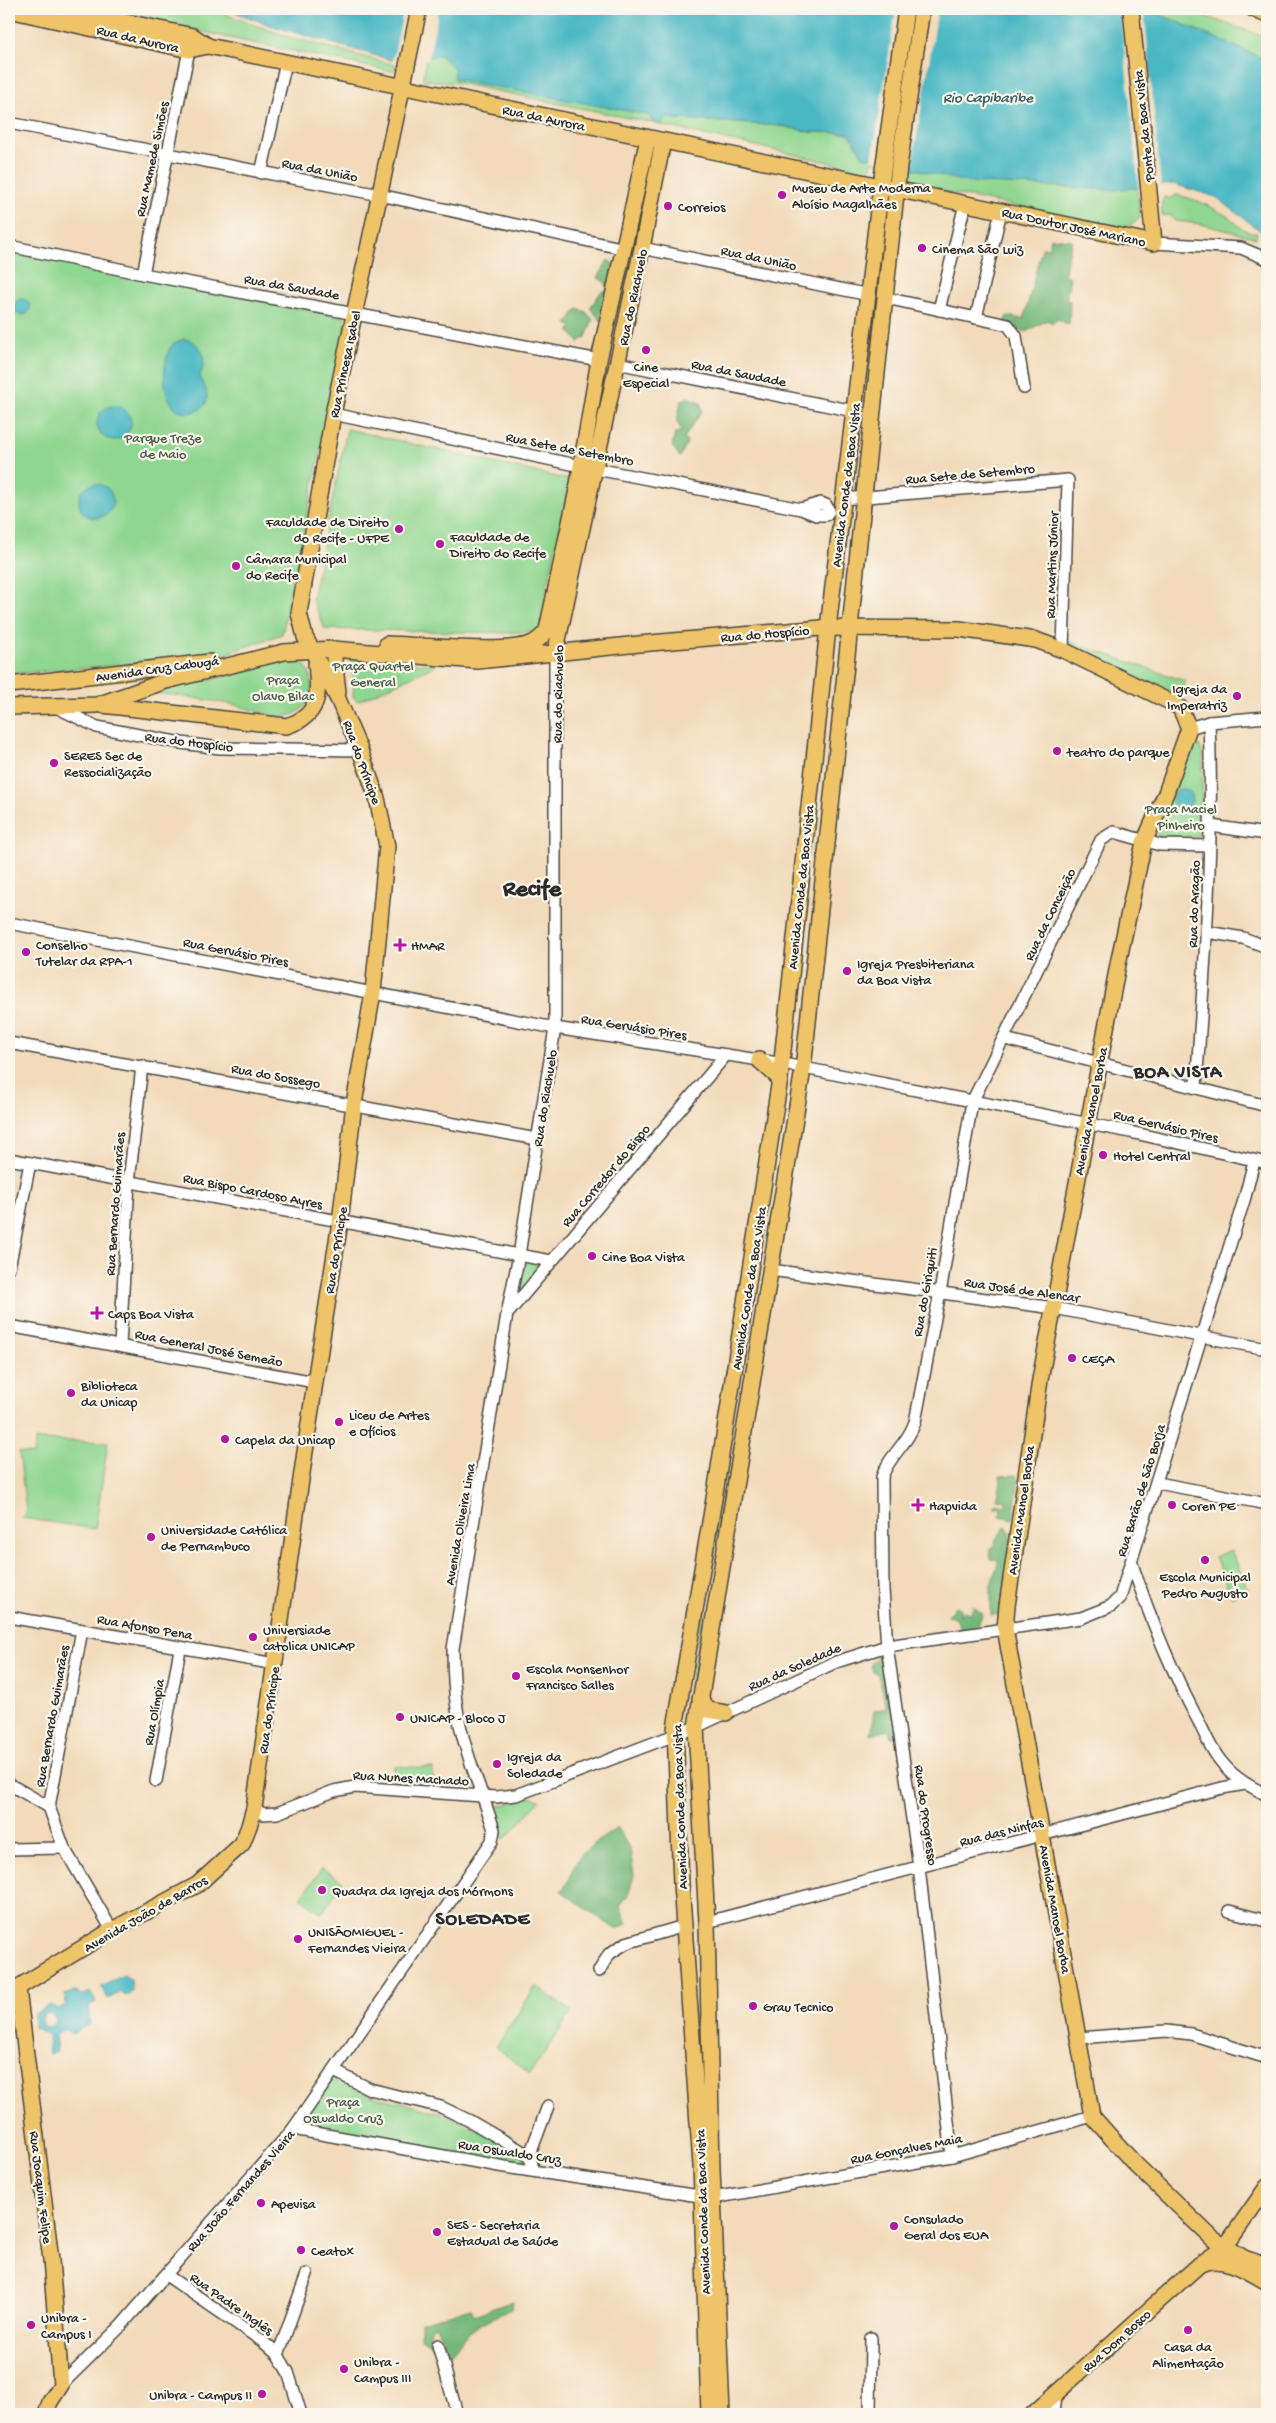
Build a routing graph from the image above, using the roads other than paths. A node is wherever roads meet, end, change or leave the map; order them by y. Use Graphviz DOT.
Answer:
graph roads {
  1 [pos="64,9"];
  2 [pos="419,9"];
  3 [pos="906,9"];
  4 [pos="922,9"];
  5 [pos="1131,9"];
  6 [pos="1253,9"];
  7 [pos="9,10"];
  8 [pos="1267,14"];
  9 [pos="208,46"];
  10 [pos="189,50"];
  11 [pos="286,62"];
  12 [pos="408,65"];
  13 [pos="378,82"];
  14 [pos="403,87"];
  15 [pos="9,123"];
  16 [pos="656,140"];
  17 [pos="168,154"];
  18 [pos="261,173"];
  19 [pos="881,186"];
  20 [pos="897,190"];
  21 [pos="380,196"];
  22 [pos="965,204"];
  23 [pos="1001,211"];
  24 [pos="1154,243"];
  25 [pos="9,246"];
  26 [pos="642,248"];
  27 [pos="625,249"];
  28 [pos="1267,259"];
  29 [pos="144,274"];
  30 [pos="869,295"];
  31 [pos="886,298"];
  32 [pos="939,310"];
  33 [pos="355,312"];
  34 [pos="976,318"];
  35 [pos="600,360"];
  36 [pos="617,363"];
  37 [pos="1024,388"];
  38 [pos="854,411"];
  39 [pos="333,414"];
  40 [pos="588,467"];
  41 [pos="1068,480"];
  42 [pos="864,496"];
  43 [pos="843,499"];
  44 [pos="801,509"];
  45 [pos="828,628"];
  46 [pos="850,628"];
  47 [pos="333,645"];
  48 [pos="312,650"];
  49 [pos="1063,650"];
  50 [pos="555,654"];
  51 [pos="9,685"];
  52 [pos="338,699"];
  53 [pos="97,705"];
  54 [pos="54,706"];
  55 [pos="9,707"];
  56 [pos="1267,717"];
  57 [pos="1210,722"];
  58 [pos="1189,728"];
  59 [pos="360,750"];
  60 [pos="1211,826"];
  61 [pos="1267,834"];
  62 [pos="1144,842"];
  63 [pos="1210,846"];
  64 [pos="9,923"];
  65 [pos="1208,932"];
  66 [pos="1267,948"];
  67 [pos="373,992"];
  68 [pos="554,1028"];
  69 [pos="1005,1039"];
  70 [pos="9,1043"];
  71 [pos="726,1055"];
  72 [pos="760,1060"];
  73 [pos="1101,1062"];
  74 [pos="782,1064"];
  75 [pos="142,1066"];
  76 [pos="803,1069"];
  77 [pos="780,1079"];
  78 [pos="1196,1086"];
  79 [pos="972,1102"];
  80 [pos="354,1104"];
  81 [pos="1267,1106"];
  82 [pos="1087,1123"];
  83 [pos="537,1139"];
  84 [pos="9,1159"];
  85 [pos="1254,1161"];
  86 [pos="30,1163"];
  87 [pos="1267,1163"];
  88 [pos="129,1182"];
  89 [pos="340,1222"];
  90 [pos="519,1255"];
  91 [pos="551,1261"];
  92 [pos="9,1268"];
  93 [pos="770,1270"];
  94 [pos="940,1292"];
  95 [pos="1054,1308"];
  96 [pos="507,1314"];
  97 [pos="9,1326"];
  98 [pos="1202,1335"];
  99 [pos="120,1346"];
  100 [pos="1267,1349"];
  101 [pos="315,1382"];
  102 [pos="882,1477"];
  103 [pos="1158,1484"];
  104 [pos="1267,1504"];
  105 [pos="1132,1564"];
  106 [pos="9,1617"];
  107 [pos="1005,1628"];
  108 [pos="82,1630"];
  109 [pos="887,1646"];
  110 [pos="180,1649"];
  111 [pos="275,1664"];
  112 [pos="700,1698"];
  113 [pos="726,1713"];
  114 [pos="696,1727"];
  115 [pos="675,1735"];
  116 [pos="156,1781"];
  117 [pos="9,1784"];
  118 [pos="1245,1784"];
  119 [pos="1267,1795"];
  120 [pos="484,1796"];
  121 [pos="49,1807"];
  122 [pos="254,1808"];
  123 [pos="1043,1836"];
  124 [pos="64,1848"];
  125 [pos="9,1849"];
  126 [pos="919,1867"];
  127 [pos="1229,1911"];
  128 [pos="1267,1921"];
  129 [pos="707,1922"];
  130 [pos="684,1926"];
  131 [pos="112,1930"];
  132 [pos="599,1971"];
  133 [pos="14,1991"];
  134 [pos="1079,2038"];
  135 [pos="1267,2058"];
  136 [pos="334,2071"];
  137 [pos="548,2106"];
  138 [pos="1092,2116"];
  139 [pos="294,2129"];
  140 [pos="529,2156"];
  141 [pos="952,2156"];
  142 [pos="534,2171"];
  143 [pos="1267,2187"];
  144 [pos="712,2198"];
  145 [pos="1206,2232"];
  146 [pos="1225,2247"];
  147 [pos="1199,2265"];
  148 [pos="1267,2266"];
  149 [pos="307,2274"];
  150 [pos="166,2275"];
  151 [pos="1267,2282"];
  152 [pos="871,2338"];
  153 [pos="438,2345"];
  154 [pos="278,2355"];
  155 [pos="61,2385"];
  156 [pos="1055,2395"];
  157 [pos="46,2414"];
  158 [pos="301,2414"];
  159 [pos="457,2414"];
  160 [pos="709,2414"];
  161 [pos="722,2414"];
  162 [pos="870,2414"];
  163 [pos="1033,2414"];
  164 [pos="1053,2414"];
  1 -- 9 [label="main road, Rua da Aurora"];
  2 -- 12 [label="main road, Rua Princesa Isabel"];
  3 -- 19 [label="main road, Avenida Conde da Boa Vista"];
  4 -- 20 [label="main road, Avenida Conde da Boa Vista"];
  5 -- 24 [label="main road, Ponte da Boa Vista"];
  6 -- 8 [label="main road"];
  7 -- 10 [label="main road, Rua da Aurora"];
  9 -- 10 [label="main road, Rua da Aurora"];
  9 -- 11 [label="main road, Rua da Aurora"];
  10 -- 17 [label="street, Rua Mamede Simões"];
  11 -- 13 [label="main road, Rua da Aurora"];
  11 -- 18 [label="street"];
  12 -- 13 [label="main road"];
  12 -- 14 [label="main road, Rua Princesa Isabel"];
  13 -- 14 [label="main road, Rua da Aurora"];
  14 -- 16 [label="main road, Rua da Aurora"];
  14 -- 21 [label="main road, Rua Princesa Isabel"];
  15 -- 17 [label="street, Rua da União"];
  16 -- 19 [label="main road, Rua da Aurora"];
  16 -- 26 [label="main road, Rua do Riachuelo"];
  16 -- 27 [label="main road, Rua do Riachuelo"];
  17 -- 18 [label="street, Rua da União"];
  17 -- 29 [label="street, Rua Mamede Simões"];
  18 -- 21 [label="street, Rua da União"];
  19 -- 20 [label="main road, Rua Doutor José Mariano"];
  19 -- 30 [label="main road, Avenida Conde da Boa Vista"];
  20 -- 22 [label="main road, Rua Doutor José Mariano"];
  20 -- 31 [label="main road, Avenida Conde da Boa Vista"];
  21 -- 27 [label="street, Rua da União"];
  21 -- 33 [label="main road, Rua Princesa Isabel"];
  22 -- 23 [label="main road, Rua Doutor José Mariano"];
  22 -- 32 [label="street"];
  23 -- 24 [label="main road, Rua Doutor José Mariano"];
  23 -- 34 [label="street"];
  24 -- 28 [label="street, Rua Doutor José Mariano"];
  25 -- 29 [label="street, Rua da Saudade"];
  26 -- 30 [label="street, Rua da União"];
  26 -- 36 [label="main road, Rua do Riachuelo"];
  27 -- 35 [label="main road, Rua do Riachuelo"];
  29 -- 33 [label="street, Rua da Saudade"];
  30 -- 38 [label="main road, Avenida Conde da Boa Vista"];
  31 -- 32 [label="street"];
  31 -- 42 [label="main road, Avenida Conde da Boa Vista"];
  32 -- 34 [label="street"];
  33 -- 35 [label="street, Rua da Saudade"];
  33 -- 39 [label="main road, Rua Princesa Isabel"];
  34 -- 37 [label="street"];
  35 -- 40 [label="main road, Rua do Riachuelo"];
  36 -- 38 [label="street, Rua da Saudade"];
  36 -- 40 [label="main road, Rua do Riachuelo"];
  38 -- 43 [label="main road, Avenida Conde da Boa Vista"];
  39 -- 40 [label="street, Rua Sete de Setembro"];
  39 -- 48 [label="main road, Rua Princesa Isabel"];
  40 -- 44 [label="street, Rua Sete de Setembro"];
  40 -- 47 [label="main road, Rua do Riachuelo"];
  40 -- 50 [label="main road, Rua do Riachuelo"];
  41 -- 42 [label="street, Rua Sete de Setembro"];
  41 -- 49 [label="street, Rua Martins Júnior"];
  42 -- 43 [label="street, Rua Sete de Setembro"];
  42 -- 46 [label="main road, Avenida Conde da Boa Vista"];
  43 -- 45 [label="main road, Avenida Conde da Boa Vista"];
  45 -- 46 [label="main road, Rua do Hospício"];
  45 -- 50 [label="main road, Rua do Hospício"];
  45 -- 74 [label="main road, Avenida Conde da Boa Vista"];
  46 -- 49 [label="main road, Rua do Hospício"];
  46 -- 76 [label="main road, Avenida Conde da Boa Vista"];
  47 -- 48 [label="main road, Avenida Cruz Cabugá"];
  47 -- 50 [label="main road, Rua do Hospício"];
  47 -- 52 [label="main road"];
  48 -- 51 [label="main road, Avenida Cruz Cabugá"];
  48 -- 52 [label="main road"];
  48 -- 53 [label="main road, Avenida Cruz Cabugá"];
  48 -- 53 [label="main road"];
  49 -- 58 [label="main road, Rua do Hospício"];
  50 -- 68 [label="street, Rua do Riachuelo"];
  52 -- 59 [label="main road, Rua do Príncipe"];
  53 -- 54 [label="main road, Avenida Cruz Cabugá"];
  54 -- 55 [label="main road, Avenida Cruz Cabugá"];
  54 -- 59 [label="street, Rua do Hospício"];
  56 -- 57 [label="street"];
  57 -- 58 [label="street"];
  57 -- 60 [label="street, Rua do Aragão"];
  58 -- 62 [label="main road, Avenida Manoel Borba"];
  59 -- 67 [label="main road, Rua do Príncipe"];
  60 -- 61 [label="street"];
  60 -- 63 [label="street, Rua do Aragão"];
  62 -- 63 [label="street, Rua da Conceição"];
  62 -- 69 [label="street, Rua da Conceição"];
  62 -- 73 [label="main road, Avenida Manoel Borba"];
  63 -- 65 [label="street, Rua do Aragão"];
  64 -- 67 [label="street, Rua Gervásio Pires"];
  65 -- 66 [label="street"];
  65 -- 78 [label="street, Rua do Aragão"];
  67 -- 68 [label="street, Rua Gervásio Pires"];
  67 -- 80 [label="main road, Rua do Príncipe"];
  68 -- 71 [label="street, Rua Gervásio Pires"];
  68 -- 83 [label="street, Rua do Riachuelo"];
  69 -- 73 [label="street"];
  69 -- 79 [label="street, Rua da Conceição"];
  70 -- 75 [label="street, Rua do Sossego"];
  71 -- 72 [label="street, Rua Gervásio Pires"];
  71 -- 91 [label="street, Rua Corredor do Bispo"];
  72 -- 74 [label="street, Rua Gervásio Pires"];
  72 -- 77 [label="main road"];
  73 -- 78 [label="street"];
  73 -- 82 [label="main road, Avenida Manoel Borba"];
  74 -- 76 [label="street, Rua Gervásio Pires"];
  74 -- 77 [label="main road, Avenida Conde da Boa Vista"];
  75 -- 80 [label="street, Rua do Sossego"];
  75 -- 88 [label="street, Rua Bernardo Guimarães"];
  76 -- 79 [label="street, Rua Gervásio Pires"];
  76 -- 93 [label="main road, Avenida Conde da Boa Vista"];
  77 -- 115 [label="main road, Avenida Conde da Boa Vista"];
  78 -- 81 [label="street"];
  79 -- 82 [label="street, Rua Gervásio Pires"];
  79 -- 94 [label="street, Rua do Giriquiti"];
  80 -- 83 [label="street, Rua do Sossego"];
  80 -- 89 [label="main road, Rua do Príncipe"];
  82 -- 85 [label="street, Rua Gervásio Pires"];
  82 -- 95 [label="main road, Avenida Manoel Borba"];
  83 -- 90 [label="street, Rua do Riachuelo"];
  84 -- 86 [label="street, Rua Bispo Cardoso Ayres"];
  85 -- 87 [label="street, Rua Gervásio Pires"];
  85 -- 98 [label="street, Rua Barão de São Borja"];
  86 -- 88 [label="street, Rua Bispo Cardoso Ayres"];
  86 -- 92 [label="street"];
  88 -- 89 [label="street, Rua Bispo Cardoso Ayres"];
  88 -- 99 [label="street, Rua Bernardo Guimarães"];
  89 -- 90 [label="street, Rua Bispo Cardoso Ayres"];
  89 -- 101 [label="main road, Rua do Príncipe"];
  90 -- 91 [label="street, Rua Bispo Cardoso Ayres"];
  90 -- 96 [label="street, Avenida Oliveira Lima"];
  91 -- 96 [label="street, Rua Corredor do Bispo"];
  93 -- 94 [label="street, Rua José de Alencar"];
  93 -- 112 [label="main road, Avenida Conde da Boa Vista"];
  94 -- 95 [label="street, Rua José de Alencar"];
  94 -- 102 [label="street, Rua do Giriquiti"];
  95 -- 98 [label="street, Rua José de Alencar"];
  95 -- 107 [label="main road, Avenida Manoel Borba"];
  96 -- 120 [label="street, Avenida Oliveira Lima"];
  97 -- 99 [label="street, Rua General José Semeão"];
  98 -- 100 [label="street, Rua José de Alencar"];
  98 -- 103 [label="street, Rua Barão de São Borja"];
  99 -- 101 [label="street, Rua General José Semeão"];
  101 -- 111 [label="main road, Rua do Príncipe"];
  102 -- 109 [label="street, Rua do Progresso"];
  103 -- 104 [label="street"];
  103 -- 105 [label="street, Rua Barão de São Borja"];
  105 -- 107 [label="street, Rua da Soledade"];
  105 -- 118 [label="street, Rua Barão de São Borja"];
  106 -- 108 [label="street, Rua Afonso Pena"];
  107 -- 109 [label="street, Rua da Soledade"];
  107 -- 123 [label="main road, Avenida Manoel Borba"];
  108 -- 110 [label="street, Rua Afonso Pena"];
  108 -- 121 [label="street, Rua Bernardo Guimarães"];
  109 -- 113 [label="street, Rua da Soledade"];
  109 -- 126 [label="street, Rua do Progresso"];
  110 -- 111 [label="street, Rua Afonso Pena"];
  110 -- 116 [label="street, Rua Olímpia"];
  111 -- 122 [label="main road, Rua do Príncipe"];
  112 -- 113 [label="main road"];
  112 -- 114 [label="main road, Avenida Conde da Boa Vista"];
  113 -- 114 [label="street, Rua da Soledade"];
  114 -- 115 [label="street, Rua da Soledade"];
  114 -- 129 [label="main road, Avenida Conde da Boa Vista"];
  115 -- 120 [label="street, Rua da Soledade"];
  115 -- 130 [label="main road, Avenida Conde da Boa Vista"];
  117 -- 121 [label="street"];
  118 -- 119 [label="street, Rua Barão de São Borja"];
  118 -- 123 [label="street, Rua das Ninfas"];
  120 -- 122 [label="street, Rua Nunes Machado"];
  120 -- 136 [label="street, Rua João Fernandes Vieira"];
  121 -- 124 [label="street"];
  122 -- 131 [label="main road, Avenida João de Barros"];
  123 -- 126 [label="street, Rua das Ninfas"];
  123 -- 134 [label="main road, Avenida Manoel Borba"];
  124 -- 125 [label="street"];
  124 -- 131 [label="street"];
  126 -- 129 [label="street, Rua das Ninfas"];
  126 -- 141 [label="street, Rua do Progresso"];
  127 -- 128 [label="street"];
  129 -- 144 [label="main road, Avenida Conde da Boa Vista"];
  130 -- 132 [label="street"];
  130 -- 144 [label="main road, Avenida Conde da Boa Vista"];
  131 -- 133 [label="main road, Avenida João de Barros"];
  133 -- 155 [label="main road, Rua Joaquim Felipe"];
  134 -- 135 [label="street"];
  134 -- 138 [label="main road, Avenida Manoel Borba"];
  136 -- 139 [label="street, Rua João Fernandes Vieira"];
  136 -- 140 [label="street"];
  137 -- 140 [label="street"];
  138 -- 141 [label="street, Rua Gonçalves Maia"];
  138 -- 145 [label="main road"];
  139 -- 142 [label="street, Rua Oswaldo Cruz"];
  139 -- 150 [label="street, Rua João Fernandes Vieira"];
  140 -- 142 [label="street"];
  141 -- 144 [label="street, Rua Gonçalves Maia"];
  142 -- 144 [label="street, Rua Oswaldo Cruz"];
  143 -- 146 [label="main road, Rua Dom Bosco"];
  144 -- 160 [label="main road, Avenida Conde da Boa Vista"];
  144 -- 161 [label="main road, Avenida Conde da Boa Vista"];
  145 -- 146 [label="main road"];
  145 -- 147 [label="main road"];
  146 -- 147 [label="main road, Rua Dom Bosco"];
  146 -- 148 [label="main road"];
  147 -- 151 [label="main road"];
  147 -- 156 [label="main road, Rua Dom Bosco"];
  149 -- 154 [label="street"];
  150 -- 154 [label="street, Rua Padre Inglês"];
  150 -- 155 [label="street, Rua João Fernandes Vieira"];
  152 -- 162 [label="street"];
  153 -- 159 [label="street"];
  154 -- 158 [label="street, Rua Padre Inglês"];
  155 -- 157 [label="main road, Rua João Fernandes Vieira"];
  156 -- 163 [label="main road, Rua Dom Bosco"];
  156 -- 164 [label="street"];
}
